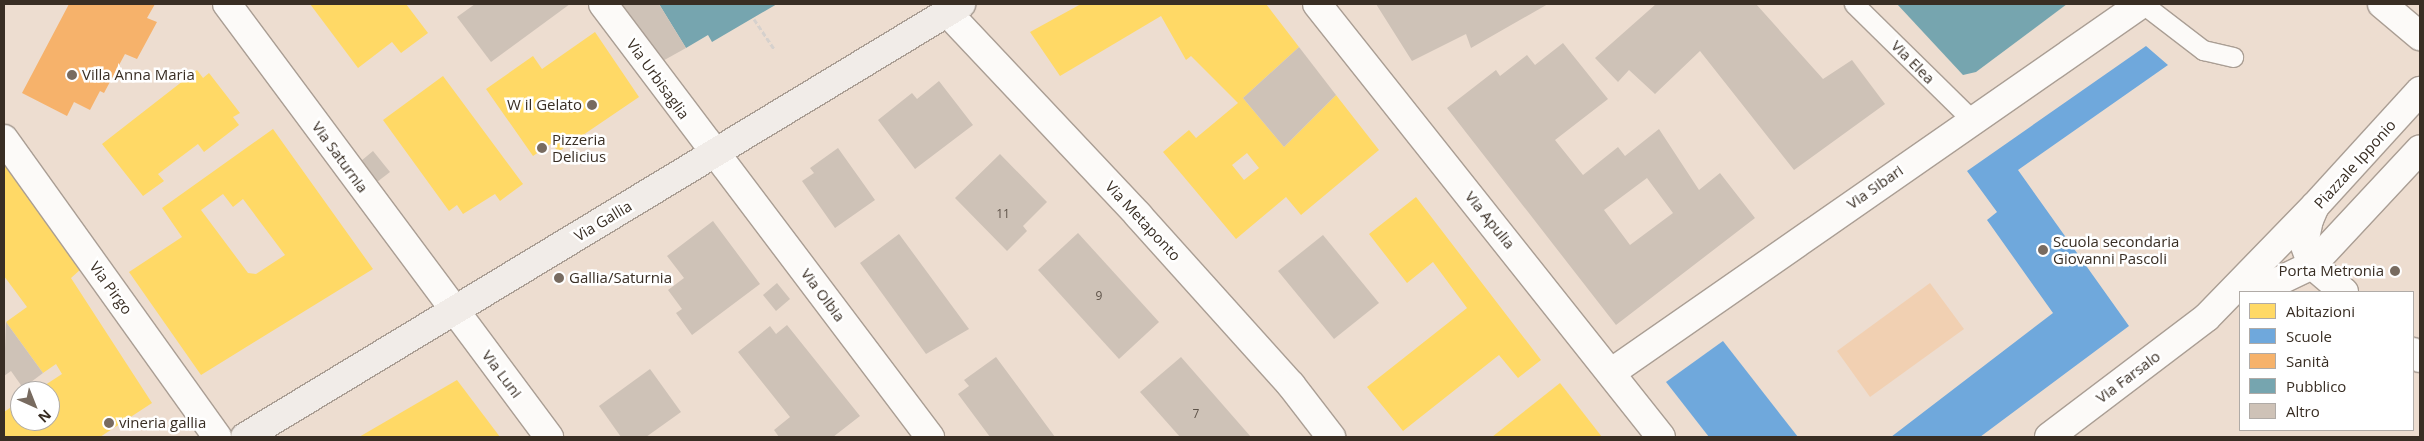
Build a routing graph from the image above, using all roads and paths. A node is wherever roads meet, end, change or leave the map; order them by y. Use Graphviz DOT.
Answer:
graph roads {
  1 [pos="227,4"];
  2 [pos="603,4"];
  3 [pos="1318,4"];
  4 [pos="1854,4"];
  5 [pos="2142,4"];
  6 [pos="2382,4"];
  7 [pos="954,8"];
  8 [pos="754,19"];
  9 [pos="2420,36"];
  10 [pos="774,49"];
  11 [pos="2233,58"];
  12 [pos="2420,91"];
  13 [pos="1972,120"];
  14 [pos="4,138"];
  15 [pos="2420,149"];
  16 [pos="714,154"];
  17 [pos="2315,206"];
  18 [pos="2312,265"];
  19 [pos="2258,291"];
  20 [pos="2343,291"];
  21 [pos="2239,301"];
  22 [pos="455,310"];
  23 [pos="2207,317"];
  24 [pos="1612,372"];
  25 [pos="217,437"];
  26 [pos="245,437"];
  27 [pos="549,437"];
  28 [pos="930,437"];
  29 [pos="1331,437"];
  30 [pos="1661,437"];
  31 [pos="2049,437"];
  1 -- 22 [label="street, Via Saturnia"];
  2 -- 16 [label="street, Via Urbisaglia"];
  3 -- 24 [label="street, Via Apulia"];
  4 -- 13 [label="lane, Via Elea"];
  5 -- 11 [label="lane"];
  5 -- 13 [label="street, Via Sibari"];
  6 -- 9 [label="street"];
  7 -- 16 [label="main road, Via Gallia"];
  7 -- 29 [label="street, Via Metaponto"];
  8 -- 10 [label="path"];
  12 -- 17 [label="street, Piazzale Ipponio"];
  13 -- 24 [label="street, Via Sibari"];
  14 -- 25 [label="street, Via Pirgo"];
  15 -- 18 [label="street"];
  16 -- 22 [label="main road, Via Gallia"];
  16 -- 28 [label="street, Via Olbia"];
  17 -- 18 [label="street, Piazzale Ipponio"];
  17 -- 23 [label="street, Via Farsalo"];
  18 -- 19 [label="street"];
  18 -- 20 [label="street"];
  21 -- 23 [label="street, Via Farsalo"];
  22 -- 26 [label="main road, Via Gallia"];
  22 -- 27 [label="street, Via Luni"];
  23 -- 31 [label="street, Via Farsalo"];
  24 -- 30 [label="street, Via Apulia"];
}
